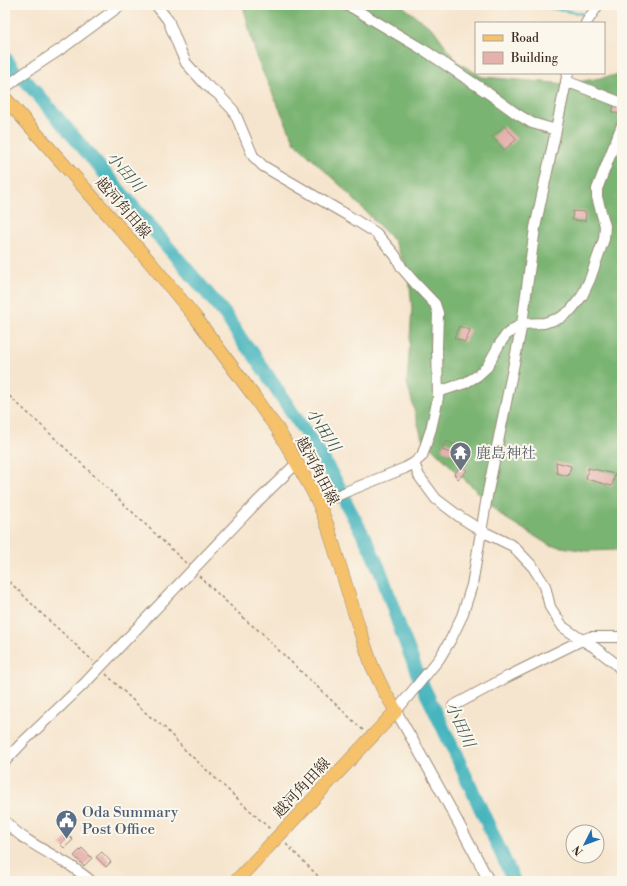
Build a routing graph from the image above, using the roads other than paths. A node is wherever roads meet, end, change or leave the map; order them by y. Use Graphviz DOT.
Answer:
graph roads {
  1 [pos="121,5"];
  2 [pos="156,5"];
  3 [pos="346,5"];
  4 [pos="598,5"];
  5 [pos="587,22"];
  6 [pos="567,77"];
  7 [pos="5,88"];
  8 [pos="5,98"];
  9 [pos="622,103"];
  10 [pos="622,125"];
  11 [pos="556,130"];
  12 [pos="522,324"];
  13 [pos="438,392"];
  14 [pos="297,463"];
  15 [pos="414,463"];
  16 [pos="319,504"];
  17 [pos="482,531"];
  18 [pos="622,637"];
  19 [pos="582,640"];
  20 [pos="622,671"];
  21 [pos="453,706"];
  22 [pos="396,711"];
  23 [pos="5,761"];
  24 [pos="5,821"];
  25 [pos="91,881"];
  26 [pos="236,881"];
  27 [pos="489,881"];
  1 -- 7 [label="street"];
  2 -- 13 [label="street"];
  3 -- 11 [label="street"];
  4 -- 5 [label="street"];
  6 -- 9 [label="street"];
  6 -- 11 [label="street"];
  8 -- 14 [label="main road, 越河角田線"];
  10 -- 12 [label="street"];
  11 -- 12 [label="street"];
  12 -- 13 [label="street"];
  12 -- 17 [label="street"];
  13 -- 15 [label="street"];
  14 -- 16 [label="main road, 越河角田線"];
  14 -- 23 [label="street"];
  15 -- 16 [label="street"];
  15 -- 17 [label="street"];
  16 -- 22 [label="main road, 越河角田線"];
  17 -- 19 [label="street"];
  17 -- 22 [label="street"];
  18 -- 19 [label="street"];
  19 -- 20 [label="street"];
  19 -- 21 [label="street"];
  22 -- 26 [label="main road, 越河角田線"];
  22 -- 27 [label="street"];
  24 -- 25 [label="street"];
}
